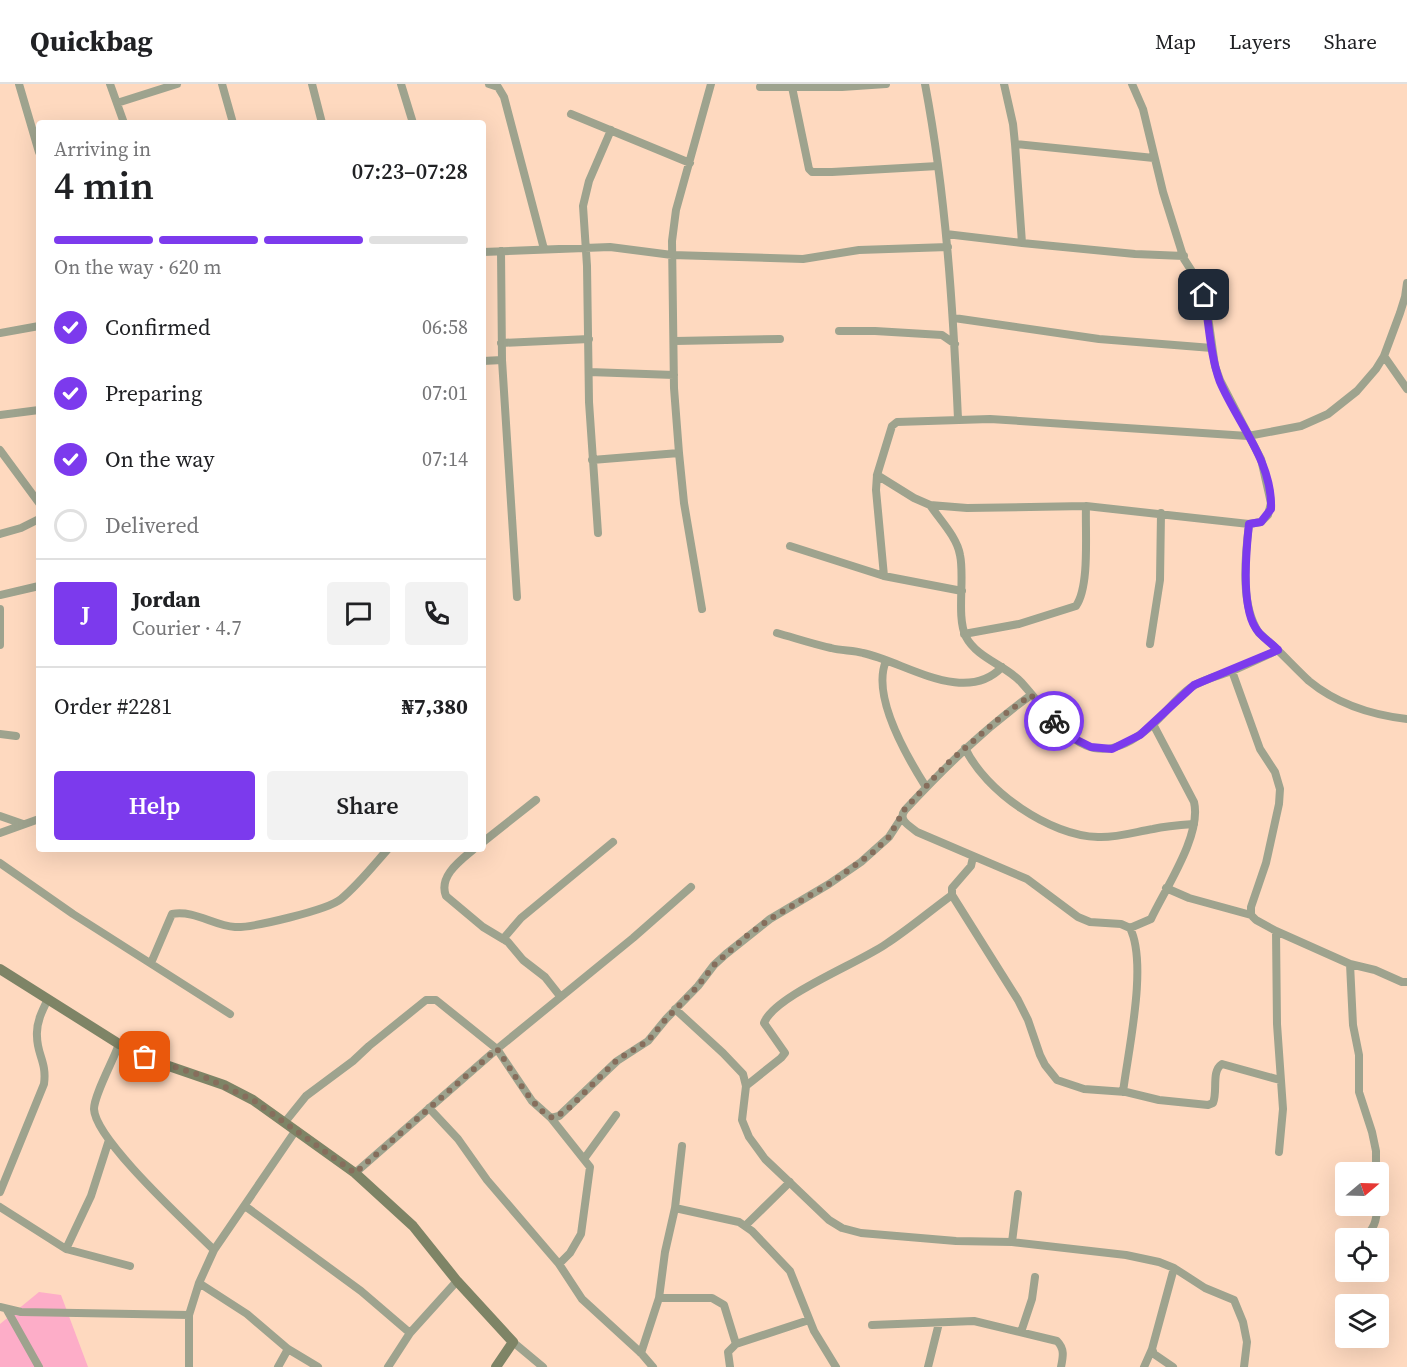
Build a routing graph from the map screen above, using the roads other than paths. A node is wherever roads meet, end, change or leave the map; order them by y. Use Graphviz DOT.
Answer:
graph roads {
  1 [pos="19,84"];
  2 [pos="110,84"];
  3 [pos="177,84"];
  4 [pos="222,84"];
  5 [pos="312,84"];
  6 [pos="401,84"];
  7 [pos="489,84"];
  8 [pos="886,84"];
  9 [pos="924,84"];
  10 [pos="1004,84"];
  11 [pos="1132,84"];
  12 [pos="709,85"];
  13 [pos="870,85"];
  14 [pos="760,87"];
  15 [pos="792,87"];
  16 [pos="117,103"];
  17 [pos="571,114"];
  18 [pos="123,120"];
  19 [pos="232,120"];
  20 [pos="321,120"];
  21 [pos="412,120"];
  22 [pos="611,130"];
  23 [pos="36,142"];
  24 [pos="1015,144"];
  25 [pos="1154,158"];
  26 [pos="690,163"];
  27 [pos="938,166"];
  28 [pos="946,234"];
  29 [pos="1022,243"];
  30 [pos="948,246"];
  31 [pos="585,247"];
  32 [pos="544,249"];
  33 [pos="501,251"];
  34 [pos="486,252"];
  35 [pos="672,255"];
  36 [pos="1184,256"];
  37 [pos="1407,283"];
  38 [pos="954,318"];
  39 [pos="36,327"];
  40 [pos="954,330"];
  41 [pos="839,331"];
  42 [pos="0,333"];
  43 [pos="942,335"];
  44 [pos="589,339"];
  45 [pos="780,339"];
  46 [pos="675,341"];
  47 [pos="501,343"];
  48 [pos="955,344"];
  49 [pos="1212,348"];
  50 [pos="1384,356"];
  51 [pos="502,360"];
  52 [pos="486,361"];
  53 [pos="589,372"];
  54 [pos="675,375"];
  55 [pos="1407,389"];
  56 [pos="36,410"];
  57 [pos="0,415"];
  58 [pos="958,419"];
  59 [pos="1248,436"];
  60 [pos="0,450"];
  61 [pos="679,453"];
  62 [pos="592,460"];
  63 [pos="877,475"];
  64 [pos="36,499"];
  65 [pos="930,505"];
  66 [pos="1086,506"];
  67 [pos="1161,513"];
  68 [pos="36,520"];
  69 [pos="1249,524"];
  70 [pos="598,533"];
  71 [pos="0,534"];
  72 [pos="790,546"];
  73 [pos="884,576"];
  74 [pos="36,587"];
  75 [pos="962,591"];
  76 [pos="0,595"];
  77 [pos="517,597"];
  78 [pos="0,609"];
  79 [pos="702,609"];
  80 [pos="777,633"];
  81 [pos="964,634"];
  82 [pos="0,645"];
  83 [pos="1150,645"];
  84 [pos="1278,650"];
  85 [pos="886,661"];
  86 [pos="1002,667"];
  87 [pos="1232,670"];
  88 [pos="1031,695"];
  89 [pos="1407,719"];
  90 [pos="1153,724"];
  91 [pos="0,734"];
  92 [pos="16,736"];
  93 [pos="965,748"];
  94 [pos="926,787"];
  95 [pos="536,800"];
  96 [pos="0,816"];
  97 [pos="902,817"];
  98 [pos="36,820"];
  99 [pos="23,824"];
  100 [pos="1194,824"];
  101 [pos="0,833"];
  102 [pos="486,840"];
  103 [pos="613,842"];
  104 [pos="385,852"];
  105 [pos="471,852"];
  106 [pos="973,857"];
  107 [pos="0,863"];
  108 [pos="692,887"];
  109 [pos="1166,888"];
  110 [pos="952,895"];
  111 [pos="1251,915"];
  112 [pos="1130,928"];
  113 [pos="1276,931"];
  114 [pos="503,939"];
  115 [pos="151,963"];
  116 [pos="1350,964"];
  117 [pos="0,969"];
  118 [pos="1407,982"];
  119 [pos="560,996"];
  120 [pos="48,999"];
  121 [pos="675,1009"];
  122 [pos="230,1014"];
  123 [pos="119,1044"];
  124 [pos="497,1049"];
  125 [pos="1280,1080"];
  126 [pos="746,1086"];
  127 [pos="1123,1092"];
  128 [pos="429,1108"];
  129 [pos="616,1115"];
  130 [pos="551,1118"];
  131 [pos="285,1122"];
  132 [pos="296,1130"];
  133 [pos="109,1140"];
  134 [pos="682,1146"];
  135 [pos="1279,1152"];
  136 [pos="584,1159"];
  137 [pos="1376,1162"];
  138 [pos="355,1173"];
  139 [pos="790,1182"];
  140 [pos="0,1192"];
  141 [pos="1018,1194"];
  142 [pos="245,1206"];
  143 [pos="0,1207"];
  144 [pos="675,1208"];
  145 [pos="746,1225"];
  146 [pos="1012,1242"];
  147 [pos="66,1249"];
  148 [pos="214,1250"];
  149 [pos="559,1264"];
  150 [pos="129,1266"];
  151 [pos="1174,1269"];
  152 [pos="1035,1277"];
  153 [pos="457,1281"];
  154 [pos="199,1283"];
  155 [pos="658,1298"];
  156 [pos="3,1308"];
  157 [pos="189,1316"];
  158 [pos="809,1320"];
  159 [pos="939,1323"];
  160 [pos="872,1325"];
  161 [pos="1020,1332"];
  162 [pos="410,1333"];
  163 [pos="513,1342"];
  164 [pos="736,1344"];
  165 [pos="288,1349"];
  166 [pos="1152,1349"];
  167 [pos="641,1353"];
  168 [pos="39,1367"];
  169 [pos="189,1367"];
  170 [pos="278,1367"];
  171 [pos="318,1367"];
  172 [pos="388,1367"];
  173 [pos="496,1367"];
  174 [pos="543,1367"];
  175 [pos="653,1367"];
  176 [pos="730,1367"];
  177 [pos="836,1367"];
  178 [pos="928,1367"];
  179 [pos="1061,1367"];
  180 [pos="1144,1367"];
  181 [pos="1173,1367"];
  182 [pos="1244,1367"];
  1 -- 23 [label="street"];
  2 -- 16 [label="street"];
  3 -- 16 [label="street"];
  4 -- 19 [label="street"];
  5 -- 20 [label="street"];
  6 -- 21 [label="street"];
  7 -- 32 [label="street"];
  8 -- 13 [label="street"];
  9 -- 27 [label="street"];
  10 -- 24 [label="street"];
  11 -- 25 [label="street"];
  12 -- 26 [label="street"];
  13 -- 15 [label="street"];
  14 -- 15 [label="street"];
  15 -- 27 [label="street"];
  16 -- 18 [label="street"];
  17 -- 22 [label="street"];
  22 -- 26 [label="street"];
  22 -- 31 [label="street"];
  24 -- 25 [label="street"];
  24 -- 29 [label="street"];
  25 -- 36 [label="street"];
  26 -- 35 [label="street"];
  27 -- 28 [label="street"];
  28 -- 29 [label="street"];
  28 -- 30 [label="street"];
  29 -- 36 [label="street"];
  30 -- 35 [label="street"];
  30 -- 38 [label="street"];
  31 -- 32 [label="street"];
  31 -- 35 [label="street"];
  31 -- 44 [label="street"];
  32 -- 33 [label="street"];
  33 -- 34 [label="street"];
  33 -- 47 [label="street"];
  35 -- 46 [label="street"];
  36 -- 49 [label="street"];
  37 -- 50 [label="street"];
  38 -- 40 [label="street"];
  38 -- 49 [label="street"];
  39 -- 42 [label="street"];
  40 -- 43 [label="street"];
  40 -- 48 [label="street"];
  41 -- 43 [label="street"];
  43 -- 48 [label="street"];
  44 -- 47 [label="street"];
  44 -- 53 [label="street"];
  45 -- 46 [label="street"];
  46 -- 54 [label="street"];
  47 -- 51 [label="street"];
  48 -- 58 [label="street"];
  49 -- 59 [label="street"];
  50 -- 55 [label="street"];
  50 -- 59 [label="street"];
  51 -- 52 [label="street"];
  51 -- 77 [label="street"];
  53 -- 54 [label="street"];
  53 -- 62 [label="street"];
  54 -- 61 [label="street"];
  56 -- 57 [label="street"];
  58 -- 59 [label="street"];
  58 -- 63 [label="street"];
  59 -- 69 [label="street"];
  60 -- 64 [label="street"];
  61 -- 62 [label="street"];
  61 -- 79 [label="street"];
  62 -- 70 [label="street"];
  63 -- 65 [label="street"];
  63 -- 73 [label="street"];
  65 -- 66 [label="street"];
  65 -- 75 [label="street"];
  66 -- 67 [label="street"];
  66 -- 81 [label="street"];
  67 -- 69 [label="street"];
  67 -- 83 [label="street"];
  68 -- 71 [label="street"];
  69 -- 84 [label="street"];
  72 -- 73 [label="street"];
  73 -- 75 [label="street"];
  74 -- 76 [label="street"];
  75 -- 81 [label="street"];
  78 -- 82 [label="street"];
  80 -- 85 [label="street"];
  81 -- 86 [label="street"];
  84 -- 87 [label="street"];
  84 -- 89 [label="street"];
  85 -- 86 [label="street"];
  85 -- 94 [label="street"];
  86 -- 88 [label="street"];
  87 -- 90 [label="street"];
  87 -- 111 [label="street"];
  88 -- 90 [label="street"];
  88 -- 93 [label="street"];
  90 -- 100 [label="street"];
  91 -- 92 [label="street"];
  93 -- 94 [label="street"];
  93 -- 100 [label="street"];
  94 -- 97 [label="street"];
  95 -- 102 [label="street"];
  96 -- 99 [label="street"];
  97 -- 106 [label="street"];
  97 -- 121 [label="street"];
  98 -- 99 [label="street"];
  99 -- 101 [label="street"];
  100 -- 109 [label="street"];
  103 -- 114 [label="street"];
  104 -- 115 [label="street"];
  105 -- 114 [label="street"];
  106 -- 110 [label="street"];
  106 -- 112 [label="street"];
  107 -- 115 [label="street"];
  108 -- 119 [label="street"];
  109 -- 111 [label="street"];
  109 -- 112 [label="street"];
  110 -- 126 [label="street"];
  110 -- 127 [label="street"];
  111 -- 113 [label="street"];
  112 -- 127 [label="street"];
  113 -- 116 [label="street"];
  113 -- 125 [label="street"];
  114 -- 119 [label="street"];
  115 -- 122 [label="street"];
  116 -- 118 [label="street"];
  116 -- 137 [label="street"];
  117 -- 120 [label="street"];
  119 -- 124 [label="street"];
  120 -- 123 [label="street"];
  120 -- 140 [label="street"];
  121 -- 126 [label="street"];
  121 -- 130 [label="street"];
  123 -- 131 [label="street"];
  123 -- 133 [label="street"];
  124 -- 128 [label="street"];
  124 -- 130 [label="street"];
  124 -- 131 [label="street"];
  125 -- 127 [label="street"];
  125 -- 135 [label="street"];
  126 -- 139 [label="street"];
  128 -- 138 [label="street"];
  128 -- 149 [label="street"];
  129 -- 136 [label="street"];
  130 -- 136 [label="street"];
  131 -- 132 [label="street"];
  132 -- 138 [label="street"];
  132 -- 142 [label="street"];
  133 -- 147 [label="street"];
  133 -- 148 [label="street"];
  134 -- 144 [label="street"];
  136 -- 149 [label="street"];
  138 -- 153 [label="street"];
  139 -- 145 [label="street"];
  139 -- 146 [label="street"];
  141 -- 146 [label="street"];
  142 -- 148 [label="street"];
  142 -- 162 [label="street"];
  143 -- 147 [label="street"];
  144 -- 145 [label="street"];
  144 -- 155 [label="street"];
  145 -- 158 [label="street"];
  146 -- 151 [label="street"];
  147 -- 150 [label="street"];
  148 -- 154 [label="street"];
  149 -- 167 [label="street"];
  151 -- 166 [label="street"];
  151 -- 182 [label="street"];
  152 -- 161 [label="street"];
  153 -- 162 [label="street"];
  153 -- 163 [label="street"];
  154 -- 157 [label="street"];
  154 -- 165 [label="street"];
  155 -- 164 [label="street"];
  155 -- 167 [label="street"];
  156 -- 157 [label="street"];
  156 -- 168 [label="street"];
  157 -- 169 [label="street"];
  158 -- 164 [label="street"];
  158 -- 177 [label="street"];
  159 -- 160 [label="street"];
  159 -- 161 [label="street"];
  159 -- 178 [label="street"];
  161 -- 179 [label="street"];
  162 -- 172 [label="street"];
  163 -- 173 [label="street"];
  163 -- 174 [label="street"];
  164 -- 176 [label="street"];
  165 -- 170 [label="street"];
  165 -- 171 [label="street"];
  166 -- 180 [label="street"];
  166 -- 181 [label="street"];
  167 -- 175 [label="street"];
}
